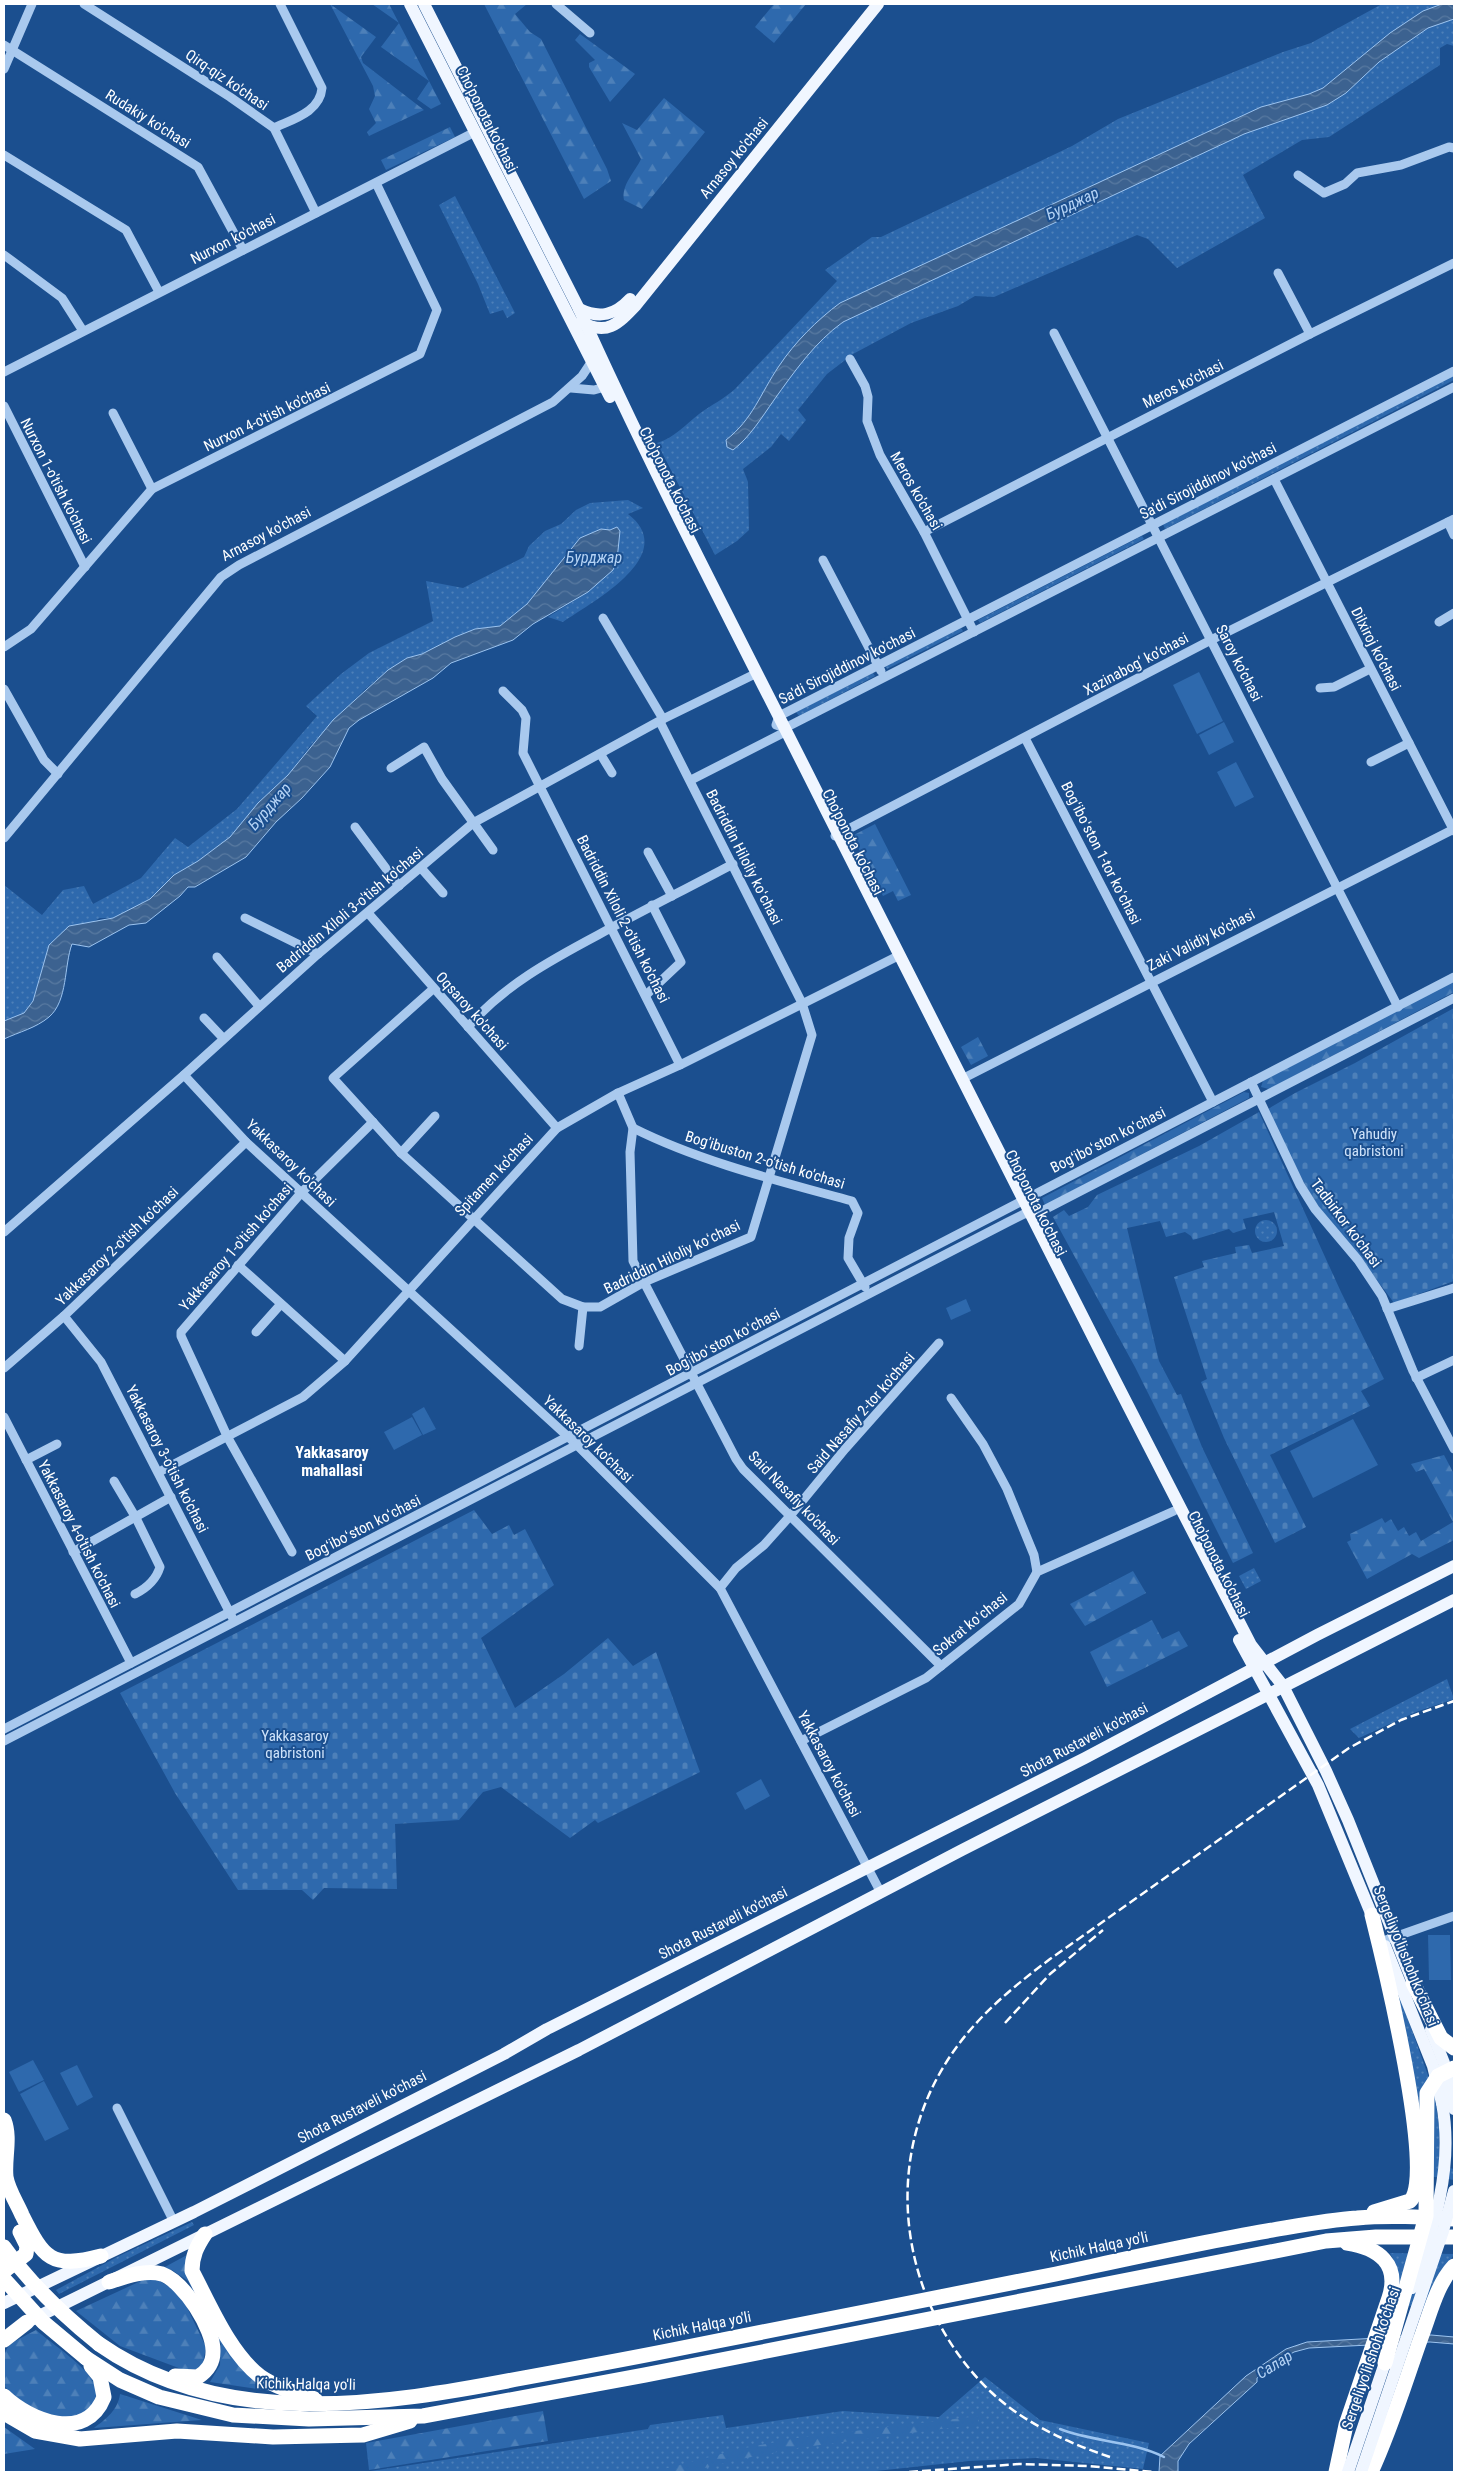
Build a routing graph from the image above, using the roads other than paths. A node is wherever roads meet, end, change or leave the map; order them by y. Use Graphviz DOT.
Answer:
graph roads {
  1 [pos="32,4"];
  2 [pos="84,4"];
  3 [pos="280,4"];
  4 [pos="410,4"];
  5 [pos="424,4"];
  6 [pos="556,4"];
  7 [pos="869,4"];
  8 [pos="878,4"];
  9 [pos="590,32"];
  10 [pos="8,47"];
  11 [pos="4,69"];
  12 [pos="811,82"];
  13 [pos="274,128"];
  14 [pos="481,129"];
  15 [pos="1454,148"];
  16 [pos="4,155"];
  17 [pos="1298,175"];
  18 [pos="376,183"];
  19 [pos="316,213"];
  20 [pos="242,250"];
  21 [pos="4,255"];
  22 [pos="1454,263"];
  23 [pos="1278,273"];
  24 [pos="159,292"];
  25 [pos="619,310"];
  26 [pos="574,312"];
  27 [pos="586,325"];
  28 [pos="610,327"];
  29 [pos="83,331"];
  30 [pos="1054,333"];
  31 [pos="1310,334"];
  32 [pos="594,356"];
  33 [pos="850,359"];
  34 [pos="1454,371"];
  35 [pos="4,372"];
  36 [pos="605,387"];
  37 [pos="1454,387"];
  38 [pos="571,388"];
  39 [pos="4,406"];
  40 [pos="113,413"];
  41 [pos="1108,438"];
  42 [pos="1274,479"];
  43 [pos="659,486"];
  44 [pos="152,489"];
  45 [pos="1451,521"];
  46 [pos="1153,525"];
  47 [pos="924,532"];
  48 [pos="1454,535"];
  49 [pos="1159,538"];
  50 [pos="823,560"];
  51 [pos="85,567"];
  52 [pos="1327,582"];
  53 [pos="1454,613"];
  54 [pos="603,618"];
  55 [pos="968,620"];
  56 [pos="1439,622"];
  57 [pos="974,632"];
  58 [pos="1212,640"];
  59 [pos="4,647"];
  60 [pos="878,665"];
  61 [pos="1370,669"];
  62 [pos="754,674"];
  63 [pos="884,678"];
  64 [pos="1320,688"];
  65 [pos="4,690"];
  66 [pos="503,691"];
  67 [pos="662,720"];
  68 [pos="782,727"];
  69 [pos="1026,738"];
  70 [pos="1409,743"];
  71 [pos="601,755"];
  72 [pos="1371,762"];
  73 [pos="392,768"];
  74 [pos="612,773"];
  75 [pos="58,774"];
  76 [pos="691,780"];
  77 [pos="540,785"];
  78 [pos="473,823"];
  79 [pos="356,827"];
  80 [pos="1454,830"];
  81 [pos="836,835"];
  82 [pos="4,838"];
  83 [pos="493,850"];
  84 [pos="648,852"];
  85 [pos="733,864"];
  86 [pos="421,868"];
  87 [pos="399,886"];
  88 [pos="1337,887"];
  89 [pos="443,893"];
  90 [pos="672,896"];
  91 [pos="652,905"];
  92 [pos="368,913"];
  93 [pos="245,918"];
  94 [pos="612,927"];
  95 [pos="318,954"];
  96 [pos="217,957"];
  97 [pos="897,957"];
  98 [pos="1454,977"];
  99 [pos="1151,981"];
  100 [pos="433,989"];
  101 [pos="646,995"];
  102 [pos="1454,998"];
  103 [pos="802,1003"];
  104 [pos="259,1006"];
  105 [pos="1398,1007"];
  106 [pos="204,1018"];
  107 [pos="468,1027"];
  108 [pos="223,1038"];
  109 [pos="680,1066"];
  110 [pos="184,1075"];
  111 [pos="962,1079"];
  112 [pos="1252,1082"];
  113 [pos="618,1093"];
  114 [pos="1259,1099"];
  115 [pos="1213,1102"];
  116 [pos="435,1116"];
  117 [pos="373,1122"];
  118 [pos="557,1128"];
  119 [pos="633,1128"];
  120 [pos="246,1142"];
  121 [pos="401,1152"];
  122 [pos="770,1178"];
  123 [pos="301,1193"];
  124 [pos="1024,1209"];
  125 [pos="473,1218"];
  126 [pos="4,1232"];
  127 [pos="238,1265"];
  128 [pos="644,1282"];
  129 [pos="864,1284"];
  130 [pos="1454,1288"];
  131 [pos="408,1292"];
  132 [pos="869,1294"];
  133 [pos="281,1304"];
  134 [pos="583,1307"];
  135 [pos="1387,1309"];
  136 [pos="64,1316"];
  137 [pos="256,1332"];
  138 [pos="939,1343"];
  139 [pos="579,1346"];
  140 [pos="1454,1360"];
  141 [pos="345,1361"];
  142 [pos="4,1368"];
  143 [pos="691,1375"];
  144 [pos="1416,1378"];
  145 [pos="696,1384"];
  146 [pos="951,1398"];
  147 [pos="4,1417"];
  148 [pos="568,1437"];
  149 [pos="228,1438"];
  150 [pos="57,1444"];
  151 [pos="577,1445"];
  152 [pos="1454,1449"];
  153 [pos="26,1460"];
  154 [pos="159,1472"];
  155 [pos="114,1481"];
  156 [pos="171,1497"];
  157 [pos="1177,1510"];
  158 [pos="790,1516"];
  159 [pos="136,1518"];
  160 [pos="73,1552"];
  161 [pos="292,1552"];
  162 [pos="1454,1566"];
  163 [pos="1036,1572"];
  164 [pos="720,1588"];
  165 [pos="135,1594"];
  166 [pos="1454,1600"];
  167 [pos="230,1612"];
  168 [pos="234,1622"];
  169 [pos="131,1663"];
  170 [pos="941,1666"];
  171 [pos="1259,1666"];
  172 [pos="1283,1686"];
  173 [pos="1268,1694"];
  174 [pos="4,1729"];
  175 [pos="4,1741"];
  176 [pos="801,1741"];
  177 [pos="1321,1761"];
  178 [pos="1309,1768"];
  179 [pos="867,1869"];
  180 [pos="880,1893"];
  181 [pos="1372,1916"];
  182 [pos="1454,1916"];
  183 [pos="1389,1939"];
  184 [pos="1413,1983"];
  185 [pos="1454,2048"];
  186 [pos="1454,2068"];
  187 [pos="1450,2105"];
  188 [pos="117,2108"];
  189 [pos="4,2120"];
  190 [pos="1454,2192"];
  191 [pos="4,2199"];
  192 [pos="1353,2218"];
  193 [pos="1454,2218"];
  194 [pos="174,2222"];
  195 [pos="205,2234"];
  196 [pos="1454,2237"];
  197 [pos="1326,2241"];
  198 [pos="4,2247"];
  199 [pos="101,2256"];
  200 [pos="1454,2266"];
  201 [pos="4,2271"];
  202 [pos="1040,2277"];
  203 [pos="4,2279"];
  204 [pos="109,2282"];
  205 [pos="1044,2295"];
  206 [pos="4,2303"];
  207 [pos="27,2322"];
  208 [pos="4,2333"];
  209 [pos="4,2340"];
  210 [pos="642,2356"];
  211 [pos="86,2358"];
  212 [pos="1385,2363"];
  213 [pos="139,2369"];
  214 [pos="646,2375"];
  215 [pos="4,2396"];
  216 [pos="332,2404"];
  217 [pos="4,2413"];
  218 [pos="423,2416"];
  219 [pos="1336,2472"];
  220 [pos="1348,2472"];
  221 [pos="1361,2472"];
  222 [pos="1371,2472"];
  1 -- 10 [label="street"];
  2 -- 13 [label="street, Qirq-qiz ko'chasi"];
  3 -- 13 [label="street"];
  4 -- 14 [label="main road, Cho'ponota ko'chasi"];
  5 -- 14 [label="main road, Cho'ponota ko'chasi"];
  6 -- 9 [label="street"];
  7 -- 12 [label="main road, Arnasoy ko'chasi"];
  8 -- 12 [label="main road, Arnasoy ko'chasi"];
  10 -- 11 [label="street"];
  10 -- 20 [label="street, Rudakiy ko'chasi"];
  12 -- 25 [label="main road, Arnasoy ko'chasi"];
  12 -- 28 [label="main road, Arnasoy ko'chasi"];
  13 -- 19 [label="street, Qirq-qiz ko'chasi"];
  14 -- 18 [label="street, Nurxon ko'chasi"];
  14 -- 26 [label="main road, Cho'ponota ko'chasi"];
  15 -- 17 [label="street"];
  16 -- 24 [label="street"];
  18 -- 19 [label="street, Nurxon ko'chasi"];
  18 -- 44 [label="street, Nurxon 4-o'tish ko'chasi"];
  19 -- 20 [label="street, Nurxon ko'chasi"];
  20 -- 24 [label="street, Nurxon ko'chasi"];
  21 -- 29 [label="street"];
  22 -- 31 [label="street, Meros ko‘chasi"];
  23 -- 31 [label="street"];
  24 -- 29 [label="street, Nurxon ko'chasi"];
  25 -- 26 [label="main road"];
  25 -- 28 [label="main road, Arnasoy ko'chasi"];
  26 -- 27 [label="main road"];
  26 -- 32 [label="main road, Cho'ponota ko'chasi"];
  27 -- 28 [label="main road"];
  27 -- 32 [label="main road, Cho'ponota ko'chasi"];
  28 -- 32 [label="main road, Arnasoy ko'chasi"];
  29 -- 35 [label="street, Nurxon ko'chasi"];
  30 -- 41 [label="street, Saroy ko‘chasi"];
  31 -- 41 [label="street, Meros ko‘chasi"];
  32 -- 36 [label="main road, Cho'ponota ko'chasi"];
  32 -- 38 [label="street, Arnasoy ko'chasi"];
  32 -- 43 [label="main road, Cho'ponota ko'chasi"];
  33 -- 47 [label="street, Meros ko'chasi"];
  34 -- 46 [label="street, Sa'di Sirojiddinov ko'chasi"];
  36 -- 38 [label="street"];
  36 -- 43 [label="main road, Cho'ponota ko'chasi"];
  37 -- 42 [label="street, Sa'di Sirojiddinov ko'chasi"];
  38 -- 75 [label="street, Arnasoy ko'chasi"];
  39 -- 51 [label="street, Nurxon 1-o'tish ko'chasi"];
  40 -- 44 [label="street"];
  41 -- 46 [label="street, Saroy ko‘chasi"];
  41 -- 47 [label="street, Meros ko‘chasi"];
  42 -- 49 [label="street, Sa'di Sirojiddinov ko'chasi"];
  42 -- 52 [label="street, Dilxiroj ko‘chasi"];
  43 -- 62 [label="main road, Cho'ponota ko'chasi"];
  44 -- 51 [label="street, Nurxon 4-o'tish ko'chasi"];
  45 -- 48 [label="street"];
  45 -- 52 [label="street, Xazinabog‘ ko‘chasi"];
  46 -- 49 [label="street, Saroy ko‘chasi"];
  46 -- 55 [label="street, Sa'di Sirojiddinov ko'chasi"];
  47 -- 55 [label="street, Meros ko'chasi"];
  49 -- 57 [label="street, Sa'di Sirojiddinov ko'chasi"];
  49 -- 58 [label="street, Saroy ko‘chasi"];
  50 -- 60 [label="street"];
  51 -- 59 [label="street, Nurxon 4-o'tish ko'chasi"];
  52 -- 58 [label="street, Xazinabog‘ ko‘chasi"];
  52 -- 61 [label="street, Dilxiroj ko‘chasi"];
  53 -- 56 [label="street"];
  54 -- 67 [label="street, Badriddin Hiloliy koʻchasi"];
  55 -- 57 [label="street, Meros ko'chasi"];
  55 -- 60 [label="street, Sa'di Sirojiddinov ko'chasi"];
  57 -- 63 [label="street, Sa'di Sirojiddinov ko'chasi"];
  58 -- 69 [label="street, Xazinabog‘ ko‘chasi"];
  58 -- 88 [label="street, Saroy ko‘chasi"];
  60 -- 63 [label="street"];
  60 -- 68 [label="street, Sa'di Sirojiddinov ko'chasi"];
  61 -- 64 [label="street"];
  61 -- 70 [label="street, Dilxiroj ko‘chasi"];
  62 -- 67 [label="street, Badriddin Xiloli 3-o'tish ko'chasi"];
  62 -- 68 [label="main road, Cho'ponota ko'chasi"];
  63 -- 68 [label="street, Sa'di Sirojiddinov ko'chasi"];
  65 -- 75 [label="street"];
  66 -- 77 [label="street, Badriddin Xiloli 2-o'tish ko'chasi"];
  67 -- 71 [label="street, Badriddin Xiloli 3-o'tish ko'chasi"];
  67 -- 76 [label="street, Badriddin Hiloliy koʻchasi"];
  68 -- 76 [label="street"];
  68 -- 81 [label="main road, Cho'ponota ko'chasi"];
  69 -- 81 [label="street, Xazinabog‘ ko‘chasi"];
  69 -- 99 [label="street, Bogʻiboʻston 1-tor koʻchasi"];
  70 -- 72 [label="street"];
  70 -- 80 [label="street, Dilxiroj ko‘chasi"];
  71 -- 74 [label="street"];
  71 -- 77 [label="street, Badriddin Xiloli 3-o'tish ko'chasi"];
  73 -- 78 [label="street"];
  75 -- 82 [label="street, Arnasoy ko'chasi"];
  76 -- 85 [label="street, Badriddin Hiloliy koʻchasi"];
  77 -- 78 [label="street, Badriddin Xiloli 3-o'tish ko'chasi"];
  77 -- 94 [label="street, Badriddin Xiloli 2-o'tish ko'chasi"];
  78 -- 83 [label="street"];
  78 -- 86 [label="street, Badriddin Xiloli 3-o'tish ko'chasi"];
  79 -- 87 [label="street"];
  80 -- 88 [label="street, Zaki Validiy ko'chasi"];
  81 -- 97 [label="main road, Cho'ponota ko'chasi"];
  84 -- 90 [label="street"];
  85 -- 90 [label="street"];
  85 -- 103 [label="street, Badriddin Hiloliy koʻchasi"];
  86 -- 87 [label="street, Badriddin Xiloli 3-o'tish ko'chasi"];
  86 -- 89 [label="street"];
  87 -- 92 [label="street, Badriddin Xiloli 3-o'tish ko'chasi"];
  88 -- 99 [label="street, Zaki Validiy ko'chasi"];
  88 -- 105 [label="street, Saroy ko‘chasi"];
  90 -- 91 [label="street"];
  91 -- 94 [label="street"];
  91 -- 101 [label="street"];
  92 -- 95 [label="street, Badriddin Xiloli 3-o'tish ko'chasi"];
  92 -- 100 [label="street, Oqsaroy ko'chasi"];
  93 -- 95 [label="street"];
  94 -- 101 [label="street, Badriddin Xiloli 2-o'tish ko'chasi"];
  94 -- 107 [label="street"];
  95 -- 104 [label="street, Badriddin Xiloli 3-o'tish ko'chasi"];
  96 -- 104 [label="street"];
  97 -- 103 [label="street, Spitamen ko'chasi"];
  97 -- 111 [label="main road, Cho'ponota ko'chasi"];
  97 -- 124 [label="main road, Cho'ponota ko'chasi"];
  98 -- 105 [label="street, Bogʻiboʻston koʻchasi"];
  99 -- 111 [label="street, Zaki Validiy ko'chasi"];
  99 -- 115 [label="street, Bogʻiboʻston 1-tor koʻchasi"];
  100 -- 107 [label="street, Oqsaroy ko'chasi"];
  100 -- 117 [label="street"];
  101 -- 109 [label="street, Badriddin Xiloli 2-o'tish ko'chasi"];
  102 -- 114 [label="street, Bogʻiboʻston koʻchasi"];
  103 -- 109 [label="street, Spitamen ko'chasi"];
  103 -- 122 [label="street, Badriddin Hiloliy koʻchasi"];
  104 -- 108 [label="street, Badriddin Xiloli 3-o'tish ko'chasi"];
  105 -- 112 [label="street, Bogʻiboʻston koʻchasi"];
  106 -- 108 [label="street"];
  107 -- 118 [label="street, Oqsaroy ko'chasi"];
  108 -- 110 [label="street, Badriddin Xiloli 3-o'tish ko'chasi"];
  109 -- 113 [label="street, Spitamen ko'chasi"];
  110 -- 120 [label="street, Yakkasaroy ko'chasi"];
  110 -- 126 [label="street, Badriddin Xiloli 3-o'tish ko'chasi"];
  111 -- 124 [label="main road, Cho'ponota ko'chasi"];
  112 -- 114 [label="street, Tadbirkor ko'chasi"];
  112 -- 115 [label="street, Bogʻiboʻston koʻchasi"];
  113 -- 118 [label="street, Spitamen ko'chasi"];
  113 -- 119 [label="street"];
  114 -- 124 [label="street, Bogʻiboʻston koʻchasi"];
  114 -- 135 [label="street, Tadbirkor ko'chasi"];
  115 -- 124 [label="street, Bogʻiboʻston koʻchasi"];
  116 -- 121 [label="street"];
  117 -- 121 [label="street"];
  117 -- 123 [label="street, Yakkasaroy 1-o'tish ko'chasi"];
  118 -- 125 [label="street, Spitamen ko'chasi"];
  119 -- 122 [label="street, Bog'ibuston 2-o'tish ko'chasi"];
  119 -- 128 [label="street, Said Nasafiy ko'chasi"];
  120 -- 123 [label="street, Yakkasaroy ko'chasi"];
  120 -- 136 [label="street, Yakkasaroy 2-o'tish ko'chasi"];
  121 -- 125 [label="street"];
  122 -- 128 [label="street, Badriddin Hiloliy koʻchasi"];
  122 -- 129 [label="street, Bog'ibuston 2-o'tish ko'chasi"];
  123 -- 127 [label="street, Yakkasaroy 1-o'tish ko'chasi"];
  123 -- 131 [label="street, Yakkasaroy ko'chasi"];
  124 -- 129 [label="street, Bogʻiboʻston koʻchasi"];
  124 -- 132 [label="street, Bogʻiboʻston koʻchasi"];
  124 -- 157 [label="main road, Cho'ponota ko'chasi"];
  125 -- 131 [label="street, Spitamen ko'chasi"];
  125 -- 134 [label="street"];
  127 -- 133 [label="street"];
  127 -- 149 [label="street, Yakkasaroy 1-o'tish ko'chasi"];
  128 -- 134 [label="street, Badriddin Hiloliy koʻchasi"];
  128 -- 143 [label="street, Said Nasafiy ko'chasi"];
  129 -- 132 [label="street, Bog'ibuston 2-o'tish ko'chasi"];
  129 -- 143 [label="street, Bogʻiboʻston koʻchasi"];
  130 -- 135 [label="street"];
  131 -- 141 [label="street, Spitamen ko'chasi"];
  131 -- 148 [label="street, Yakkasaroy ko'chasi"];
  132 -- 145 [label="street, Bogʻiboʻston koʻchasi"];
  133 -- 137 [label="street"];
  133 -- 141 [label="street"];
  134 -- 139 [label="street"];
  135 -- 144 [label="street, Tadbirkor ko'chasi"];
  136 -- 142 [label="street, Yakkasaroy 2-o'tish ko'chasi"];
  136 -- 154 [label="street, Yakkasaroy 3-o'tish ko'chasi"];
  138 -- 158 [label="street, Said Nasafiy 2-tor ko'chasi"];
  140 -- 144 [label="street"];
  141 -- 149 [label="street, Spitamen ko'chasi"];
  143 -- 145 [label="street, Said Nasafiy ko'chasi"];
  143 -- 148 [label="street, Bogʻiboʻston koʻchasi"];
  144 -- 152 [label="street, Tadbirkor ko'chasi"];
  145 -- 151 [label="street, Bogʻiboʻston koʻchasi"];
  145 -- 158 [label="street, Said Nasafiy ko'chasi"];
  146 -- 163 [label="street"];
  147 -- 153 [label="street, Yakkasaroy 4-o'tish ko'chasi"];
  148 -- 151 [label="street, Yakkasaroy ko'chasi"];
  148 -- 167 [label="street, Bogʻiboʻston koʻchasi"];
  149 -- 154 [label="street, Spitamen ko'chasi"];
  149 -- 161 [label="street"];
  150 -- 153 [label="street"];
  151 -- 164 [label="street, Yakkasaroy ko'chasi"];
  151 -- 168 [label="street, Bogʻiboʻston koʻchasi"];
  153 -- 160 [label="street, Yakkasaroy 4-o'tish ko'chasi"];
  154 -- 156 [label="street, Yakkasaroy 3-o'tish ko'chasi"];
  155 -- 159 [label="street"];
  156 -- 159 [label="street"];
  156 -- 167 [label="street, Yakkasaroy 3-o'tish ko'chasi"];
  157 -- 163 [label="street"];
  157 -- 171 [label="main road, Cho'ponota ko'chasi"];
  158 -- 164 [label="street, Said Nasafiy 2-tor ko'chasi"];
  158 -- 170 [label="street, Said Nasafiy ko'chasi"];
  159 -- 160 [label="street"];
  159 -- 165 [label="street"];
  160 -- 169 [label="street, Yakkasaroy 4-o'tish ko'chasi"];
  162 -- 171 [label="main road, Shota Rustaveli ko'chasi"];
  163 -- 170 [label="street, Sokrat koʻchasi"];
  164 -- 176 [label="street, Yakkasaroy ko'chasi"];
  166 -- 172 [label="main road"];
  167 -- 168 [label="street, Yakkasaroy 3-o'tish ko'chasi"];
  167 -- 169 [label="street, Bogʻiboʻston koʻchasi"];
  168 -- 175 [label="street, Bogʻiboʻston koʻchasi"];
  169 -- 174 [label="street, Bogʻiboʻston koʻchasi"];
  170 -- 176 [label="street, Sokrat koʻchasi"];
  171 -- 172 [label="main road, Cho'ponota ko'chasi"];
  171 -- 173 [label="main road, Cho'ponota ko'chasi"];
  171 -- 179 [label="main road, Shota Rustaveli ko'chasi"];
  172 -- 173 [label="main road"];
  172 -- 177 [label="main road, Sergeli yo‘li shoh ko‘chasi"];
  173 -- 178 [label="main road, Sergeli yo‘li shoh ko‘chasi"];
  173 -- 180 [label="main road"];
  176 -- 179 [label="street, Yakkasaroy ko'chasi"];
  177 -- 178 [label="main road"];
  177 -- 183 [label="main road, Sergeli yo‘li shoh ko‘chasi"];
  178 -- 181 [label="main road, Sergeli yo‘li shoh ko‘chasi"];
  179 -- 180 [label="street, Yakkasaroy ko'chasi"];
  179 -- 194 [label="main road, Shota Rustaveli ko'chasi"];
  180 -- 195 [label="main road"];
  181 -- 183 [label="main road, Sergeli yo‘li shoh ko‘chasi"];
  181 -- 192 [label="highway"];
  182 -- 183 [label="street"];
  183 -- 184 [label="main road, Sergeli yo‘li shoh ko‘chasi"];
  183 -- 187 [label="main road, Sergeli yo‘li shoh ko‘chasi"];
  184 -- 185 [label="highway"];
  184 -- 187 [label="main road, Sergeli yo‘li shoh ko‘chasi"];
  186 -- 212 [label="highway, bridge"];
  187 -- 212 [label="main road, Sergeli yo‘li shoh ko‘chasi, bridge"];
  188 -- 194 [label="street"];
  189 -- 199 [label="highway"];
  190 -- 221 [label="main road, Sergeli yo‘li shoh ko‘chasi, bridge"];
  191 -- 201 [label="highway"];
  192 -- 193 [label="highway, Kichik Halqa yo'li"];
  192 -- 202 [label="highway, Kichik Halqa yo'li"];
  194 -- 199 [label="main road, Shota Rustaveli ko'chasi"];
  195 -- 204 [label="main road"];
  195 -- 216 [label="highway"];
  196 -- 197 [label="highway"];
  197 -- 205 [label="highway"];
  197 -- 219 [label="highway"];
  198 -- 213 [label="highway, Kichik Halqa yo'li, bridge"];
  199 -- 206 [label="main road, Shota Rustaveli ko'chasi"];
  200 -- 222 [label="highway"];
  202 -- 205 [label="highway"];
  202 -- 210 [label="highway, Kichik Halqa yo'li"];
  203 -- 211 [label="highway, bridge"];
  204 -- 207 [label="main road"];
  204 -- 213 [label="highway"];
  205 -- 214 [label="highway"];
  207 -- 208 [label="main road"];
  207 -- 209 [label="highway"];
  210 -- 214 [label="highway"];
  210 -- 216 [label="highway, Kichik Halqa yo'li"];
  211 -- 215 [label="highway"];
  211 -- 218 [label="highway"];
  212 -- 220 [label="main road, Sergeli yo‘li shoh ko‘chasi, bridge"];
  213 -- 216 [label="highway, Kichik Halqa yo'li"];
  214 -- 218 [label="highway"];
  217 -- 218 [label="highway"];
}
